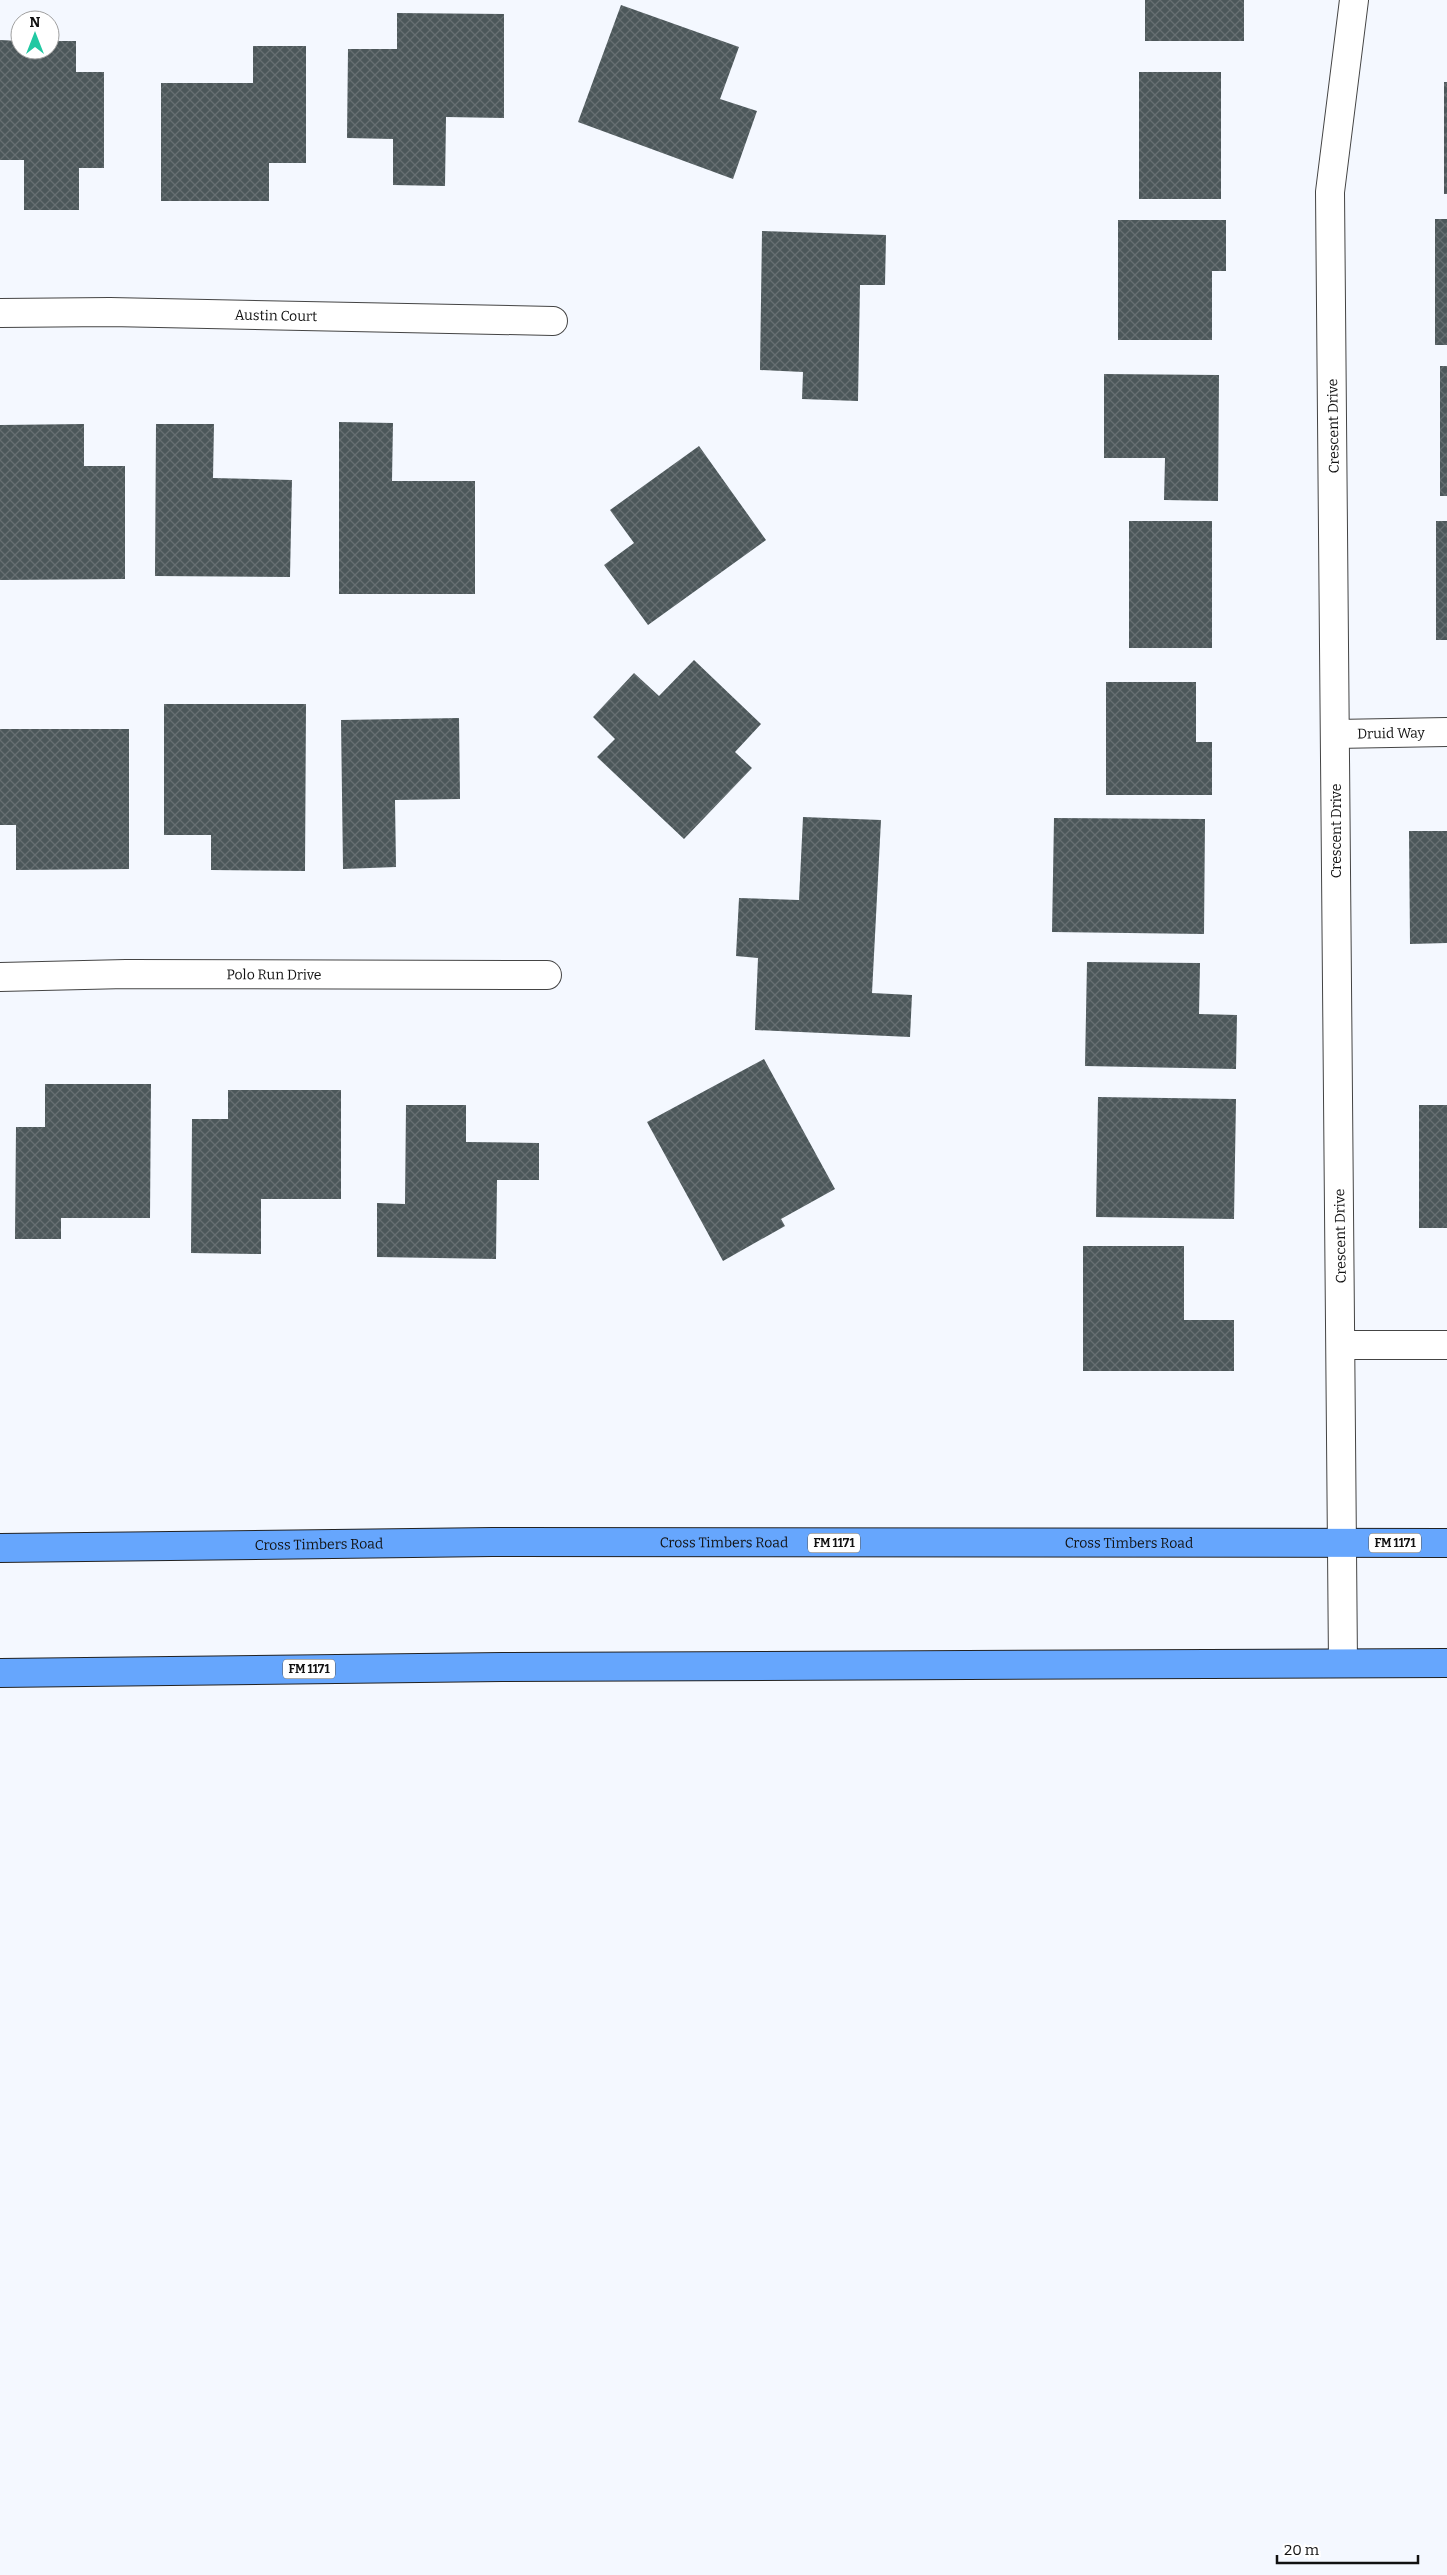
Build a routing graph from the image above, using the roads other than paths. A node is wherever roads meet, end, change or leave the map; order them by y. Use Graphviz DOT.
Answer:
graph roads {
  1 [pos="1354,0"];
  2 [pos="0,313"];
  3 [pos="553,321"];
  4 [pos="1447,732"];
  5 [pos="1336,734"];
  6 [pos="547,975"];
  7 [pos="0,977"];
  8 [pos="1341,1345"];
  9 [pos="1447,1345"];
  10 [pos="1447,1543"];
  11 [pos="1342,1544"];
  12 [pos="0,1548"];
  13 [pos="1447,1663"];
  14 [pos="1343,1664"];
  15 [pos="0,1673"];
  1 -- 5 [label="street, Crescent Drive"];
  2 -- 3 [label="street, Austin Court"];
  4 -- 5 [label="street, Druid Way"];
  5 -- 8 [label="street, Crescent Drive"];
  6 -- 7 [label="street, Polo Run Drive"];
  8 -- 9 [label="street"];
  8 -- 11 [label="street, Crescent Drive"];
  10 -- 11 [label="main road, Cross Timbers Road / FM 1171"];
  11 -- 12 [label="main road, Cross Timbers Road / FM 1171"];
  11 -- 14 [label="street, Crescent Drive"];
  13 -- 14 [label="main road, FM 1171"];
  14 -- 15 [label="main road, FM 1171"];
}
